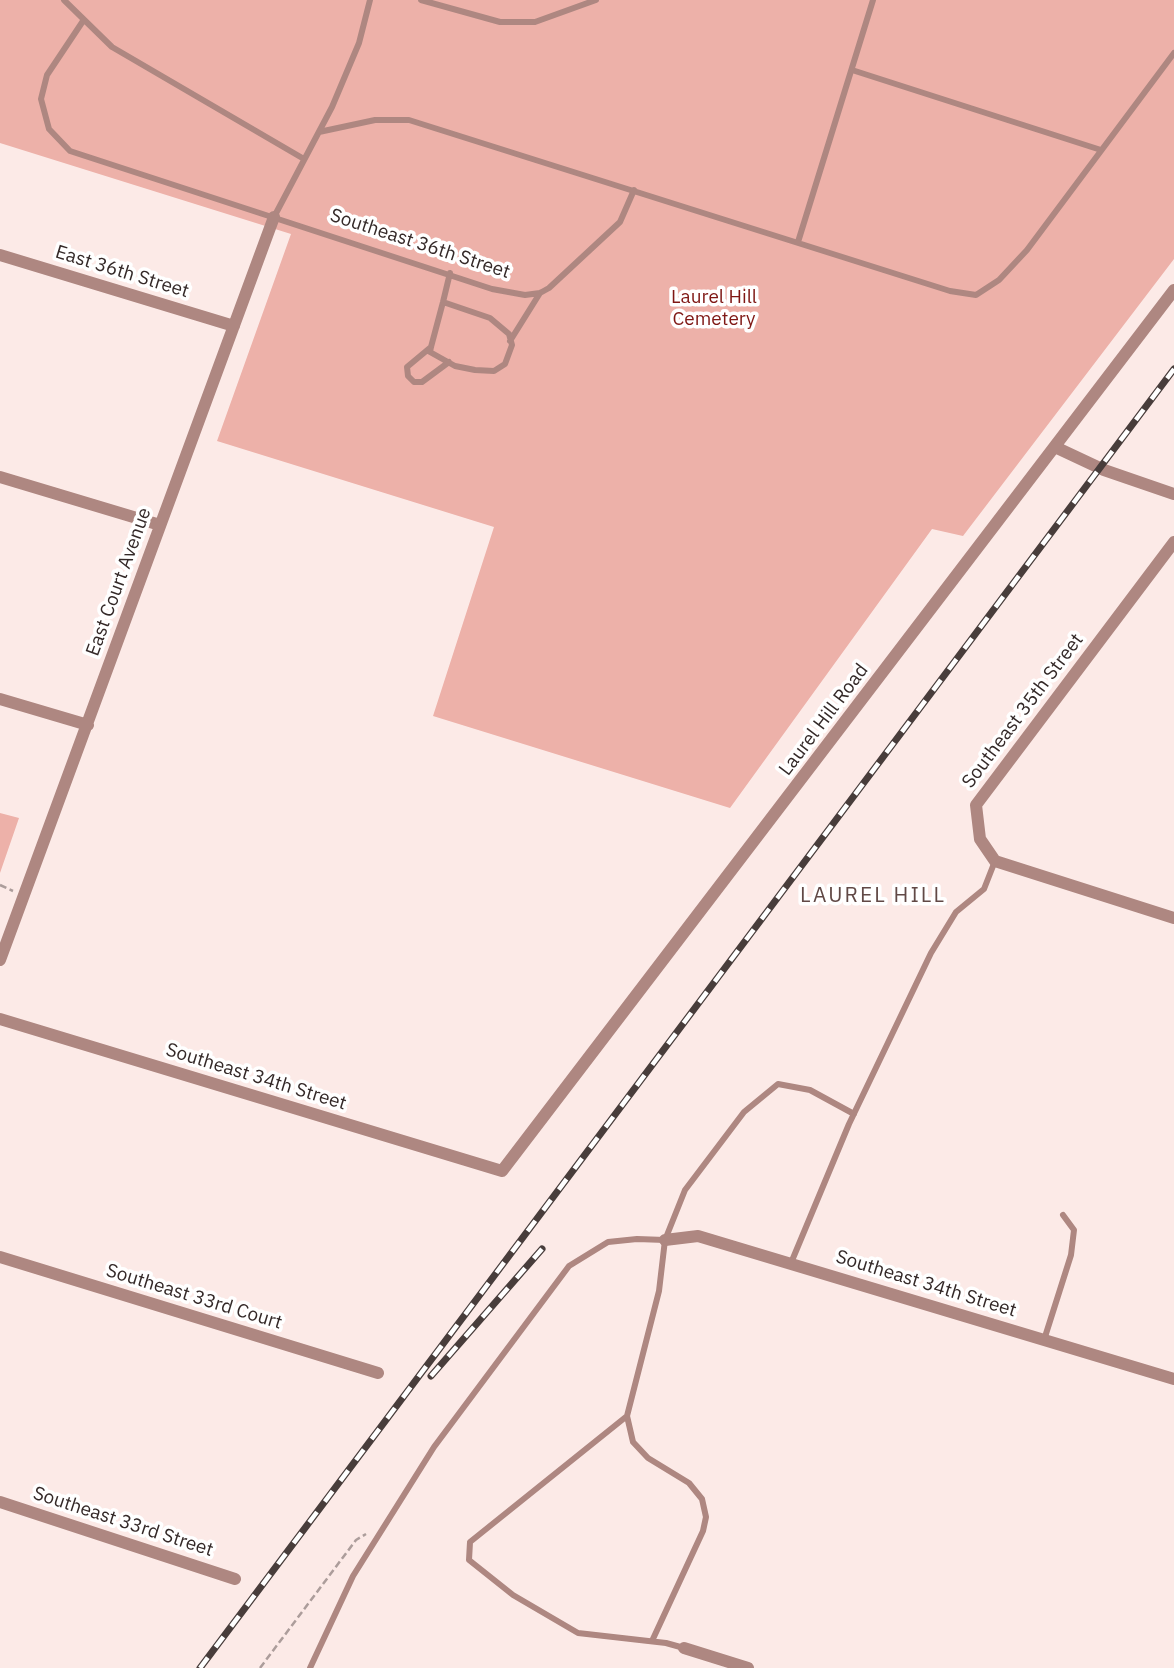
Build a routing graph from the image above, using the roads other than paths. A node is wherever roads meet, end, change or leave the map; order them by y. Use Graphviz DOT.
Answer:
graph roads {
  1 [pos="64,0"];
  2 [pos="370,0"];
  3 [pos="421,0"];
  4 [pos="596,0"];
  5 [pos="873,0"];
  6 [pos="83,21"];
  7 [pos="1174,53"];
  8 [pos="852,70"];
  9 [pos="319,132"];
  10 [pos="1101,150"];
  11 [pos="304,159"];
  12 [pos="634,190"];
  13 [pos="274,217"];
  14 [pos="798,242"];
  15 [pos="0,255"];
  16 [pos="450,273"];
  17 [pos="1174,290"];
  18 [pos="540,293"];
  19 [pos="443,302"];
  20 [pos="234,326"];
  21 [pos="510,341"];
  22 [pos="431,347"];
  23 [pos="449,362"];
  24 [pos="1055,447"];
  25 [pos="0,477"];
  26 [pos="1174,494"];
  27 [pos="160,525"];
  28 [pos="1174,542"];
  29 [pos="0,699"];
  30 [pos="88,725"];
  31 [pos="995,860"];
  32 [pos="1174,918"];
  33 [pos="0,960"];
  34 [pos="0,1018"];
  35 [pos="854,1114"];
  36 [pos="502,1171"];
  37 [pos="1063,1215"];
  38 [pos="665,1240"];
  39 [pos="0,1257"];
  40 [pos="791,1264"];
  41 [pos="1045,1340"];
  42 [pos="378,1373"];
  43 [pos="1174,1378"];
  44 [pos="627,1416"];
  45 [pos="0,1502"];
  46 [pos="235,1579"];
  47 [pos="652,1641"];
  48 [pos="684,1648"];
  49 [pos="310,1668"];
  50 [pos="748,1668"];
  1 -- 6 [label="lane"];
  2 -- 9 [label="lane"];
  3 -- 4 [label="lane"];
  5 -- 8 [label="lane"];
  6 -- 11 [label="lane"];
  6 -- 13 [label="lane, Southeast 36th Street"];
  7 -- 10 [label="lane"];
  8 -- 10 [label="lane"];
  8 -- 14 [label="lane"];
  9 -- 11 [label="lane"];
  9 -- 12 [label="lane"];
  10 -- 14 [label="lane"];
  11 -- 13 [label="lane"];
  12 -- 14 [label="lane"];
  12 -- 18 [label="lane"];
  13 -- 16 [label="lane, Southeast 36th Street"];
  13 -- 20 [label="street, East Court Avenue"];
  15 -- 20 [label="street, East 36th Street"];
  16 -- 18 [label="lane, Southeast 36th Street"];
  16 -- 19 [label="lane"];
  17 -- 24 [label="street, Laurel Hill Road"];
  18 -- 21 [label="lane"];
  19 -- 21 [label="lane"];
  19 -- 22 [label="lane"];
  20 -- 27 [label="street, East Court Avenue"];
  21 -- 23 [label="lane"];
  22 -- 23 [label="lane"];
  22 -- 23 [label="lane"];
  24 -- 26 [label="street"];
  24 -- 36 [label="street, Laurel Hill Road"];
  25 -- 27 [label="street"];
  27 -- 30 [label="street, East Court Avenue"];
  28 -- 31 [label="street, Southeast 35th Street"];
  29 -- 30 [label="street"];
  30 -- 33 [label="street, East Court Avenue"];
  31 -- 32 [label="street"];
  31 -- 35 [label="lane"];
  34 -- 36 [label="street, Southeast 34th Street"];
  35 -- 38 [label="lane"];
  35 -- 40 [label="lane"];
  37 -- 41 [label="lane"];
  38 -- 40 [label="street, Southeast 34th Street"];
  38 -- 44 [label="lane"];
  38 -- 49 [label="lane"];
  39 -- 42 [label="street, Southeast 33rd Court"];
  40 -- 41 [label="street, Southeast 34th Street"];
  41 -- 43 [label="street, Southeast 34th Street"];
  44 -- 47 [label="lane"];
  44 -- 47 [label="lane"];
  45 -- 46 [label="street, Southeast 33rd Street"];
  47 -- 48 [label="lane"];
  48 -- 50 [label="street"];
}
